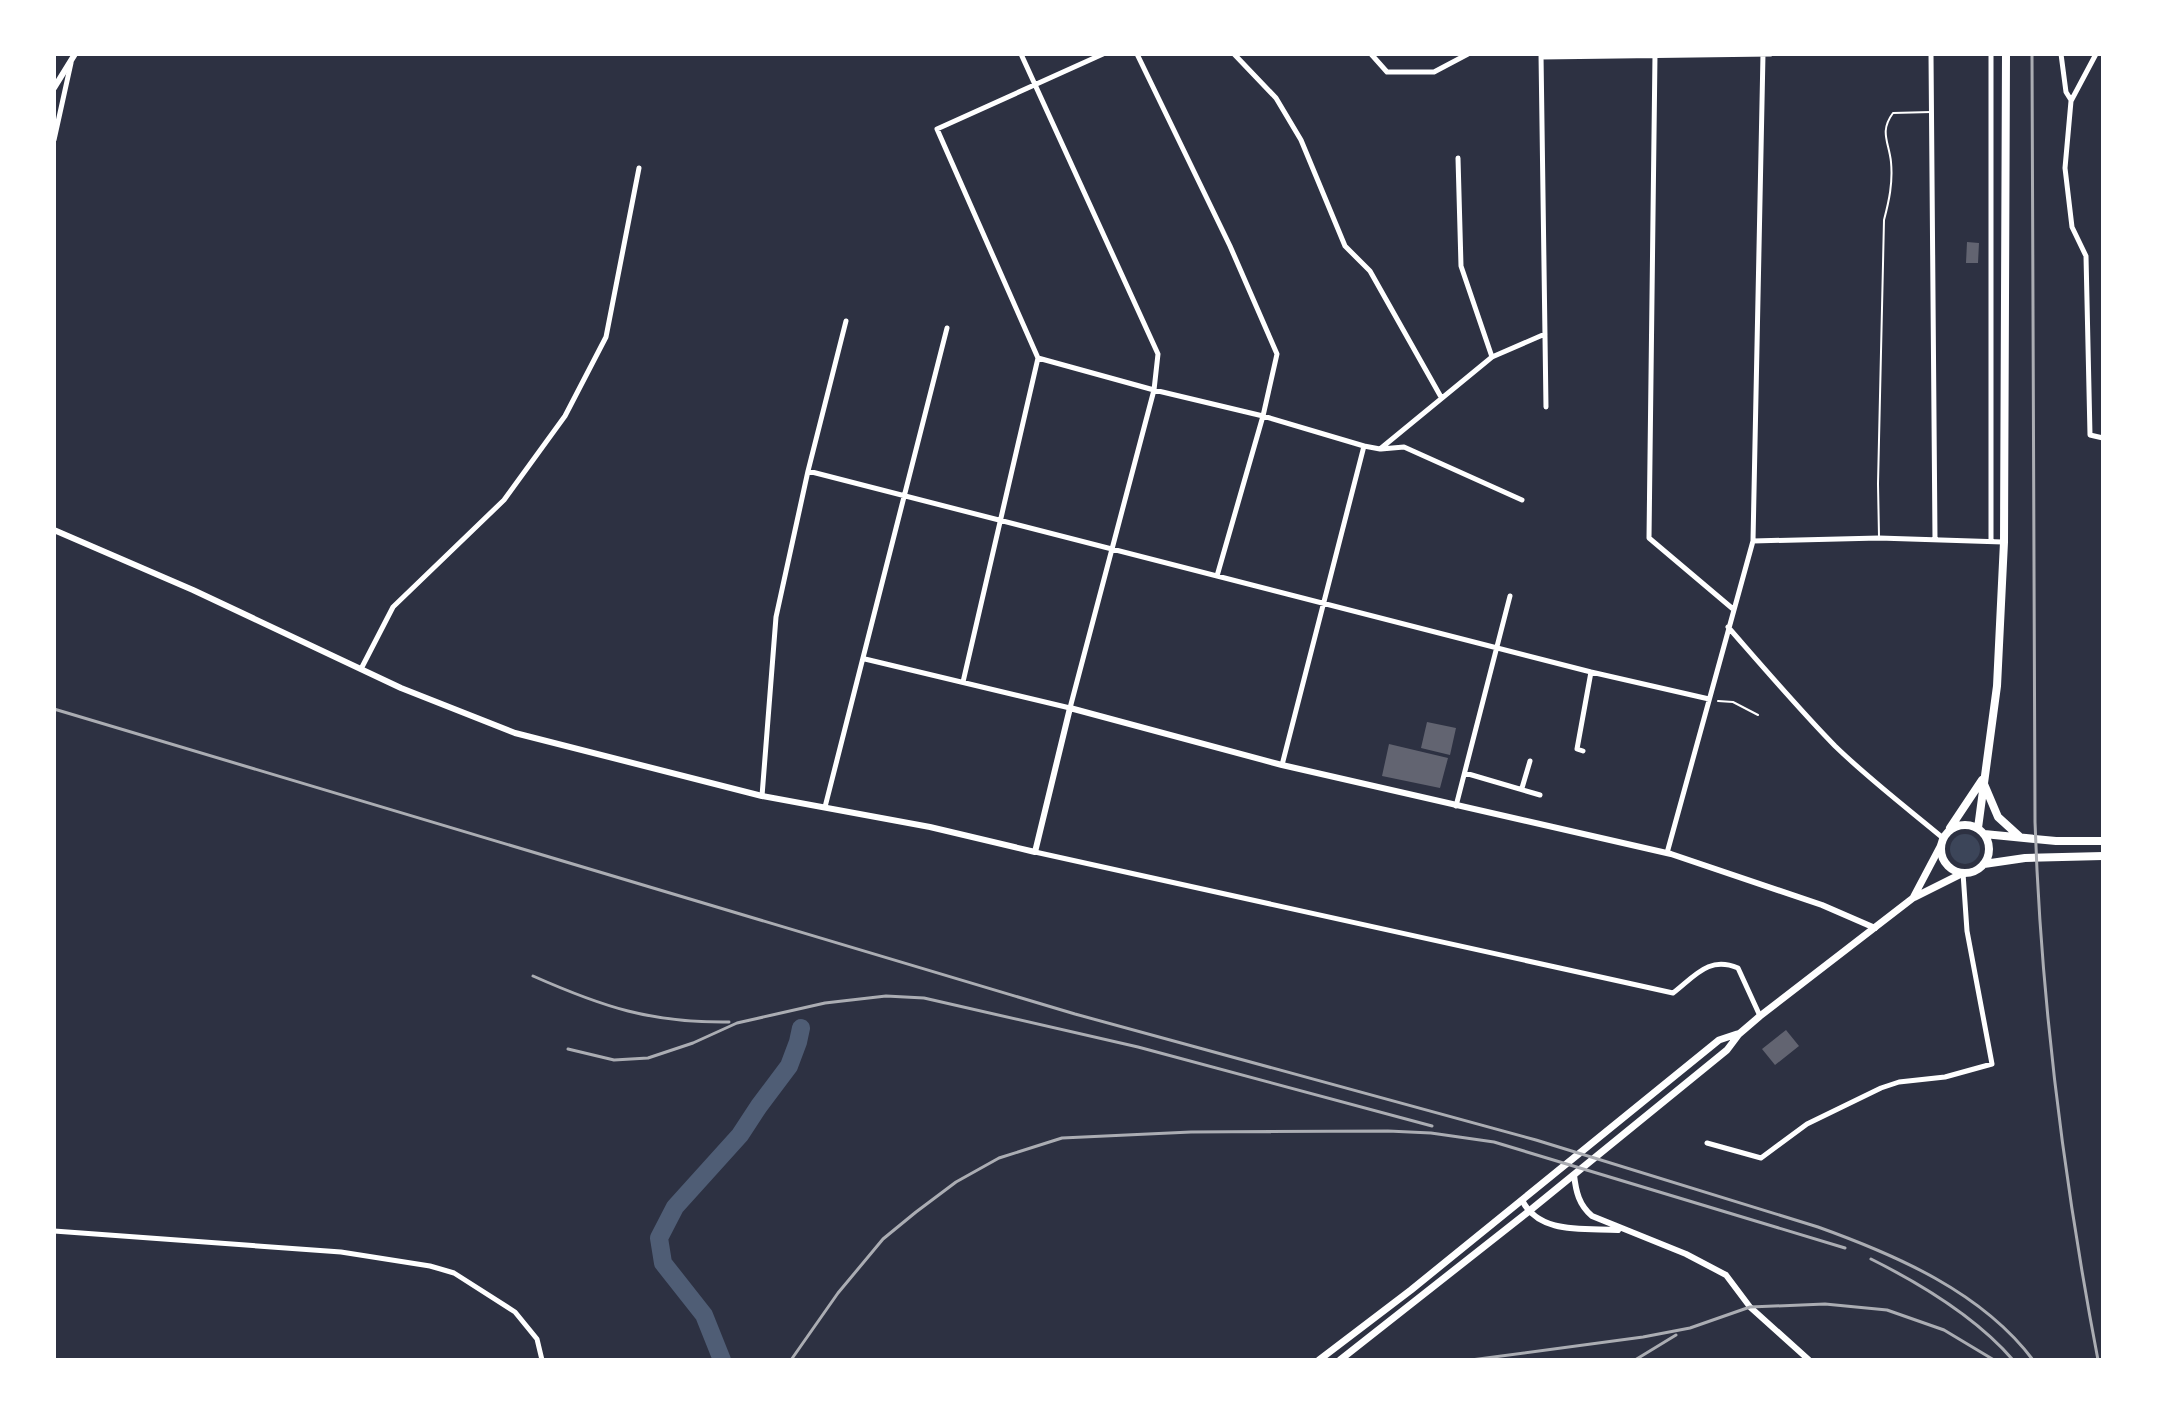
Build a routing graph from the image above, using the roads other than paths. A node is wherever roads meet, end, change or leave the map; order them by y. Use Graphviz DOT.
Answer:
graph roads {
  1 [pos="1021,54"];
  2 [pos="1103,54"];
  3 [pos="1137,54"];
  4 [pos="1234,54"];
  5 [pos="1371,54"];
  6 [pos="1468,54"];
  7 [pos="1763,54"];
  8 [pos="1771,54"];
  9 [pos="1931,54"];
  10 [pos="1991,54"];
  11 [pos="2006,54"];
  12 [pos="2061,54"];
  13 [pos="2096,54"];
  14 [pos="1655,55"];
  15 [pos="74,56"];
  16 [pos="1541,56"];
  17 [pos="1037,85"];
  18 [pos="54,88"];
  19 [pos="2071,101"];
  20 [pos="1932,112"];
  21 [pos="54,140"];
  22 [pos="1458,158"];
  23 [pos="639,168"];
  24 [pos="846,321"];
  25 [pos="947,328"];
  26 [pos="1545,334"];
  27 [pos="1492,357"];
  28 [pos="1038,358"];
  29 [pos="1154,390"];
  30 [pos="1441,397"];
  31 [pos="1546,407"];
  32 [pos="1263,416"];
  33 [pos="2103,438"];
  34 [pos="1364,446"];
  35 [pos="1380,449"];
  36 [pos="808,471"];
  37 [pos="904,496"];
  38 [pos="1522,500"];
  39 [pos="1001,521"];
  40 [pos="54,530"];
  41 [pos="1879,538"];
  42 [pos="1935,539"];
  43 [pos="1753,541"];
  44 [pos="1991,541"];
  45 [pos="2004,542"];
  46 [pos="1113,549"];
  47 [pos="1217,576"];
  48 [pos="1510,596"];
  49 [pos="1325,603"];
  50 [pos="1733,609"];
  51 [pos="1728,627"];
  52 [pos="1495,647"];
  53 [pos="865,659"];
  54 [pos="361,669"];
  55 [pos="1591,672"];
  56 [pos="963,682"];
  57 [pos="1709,699"];
  58 [pos="1070,708"];
  59 [pos="1583,751"];
  60 [pos="1530,761"];
  61 [pos="1282,765"];
  62 [pos="1465,773"];
  63 [pos="1983,779"];
  64 [pos="1522,788"];
  65 [pos="1540,795"];
  66 [pos="762,796"];
  67 [pos="1456,806"];
  68 [pos="825,807"];
  69 [pos="1981,831"];
  70 [pos="1944,838"];
  71 [pos="2021,838"];
  72 [pos="2103,841"];
  73 [pos="1035,852"];
  74 [pos="1667,853"];
  75 [pos="2103,856"];
  76 [pos="1984,864"];
  77 [pos="1963,873"];
  78 [pos="1913,898"];
  79 [pos="1875,928"];
  80 [pos="1760,1016"];
  81 [pos="1739,1034"];
  82 [pos="1707,1143"];
  83 [pos="1574,1175"];
  84 [pos="1522,1200"];
  85 [pos="1528,1212"];
  86 [pos="1622,1230"];
  87 [pos="54,1231"];
  88 [pos="542,1360"];
  89 [pos="1319,1360"];
  90 [pos="1340,1360"];
  91 [pos="1809,1360"];
  1 -- 17 [label="street"];
  2 -- 17 [label="street"];
  3 -- 32 [label="street"];
  4 -- 30 [label="street"];
  5 -- 6 [label="street"];
  7 -- 8 [label="street"];
  7 -- 14 [label="street"];
  7 -- 43 [label="street"];
  9 -- 20 [label="street"];
  10 -- 44 [label="street"];
  11 -- 45 [label="highway"];
  12 -- 19 [label="street"];
  13 -- 19 [label="street"];
  14 -- 16 [label="street"];
  14 -- 50 [label="street"];
  15 -- 18 [label="street"];
  15 -- 21 [label="street"];
  16 -- 26 [label="street"];
  17 -- 28 [label="street"];
  17 -- 29 [label="street"];
  19 -- 33 [label="street"];
  20 -- 41 [label="lane"];
  20 -- 42 [label="street"];
  22 -- 27 [label="street"];
  23 -- 54 [label="street"];
  24 -- 36 [label="street"];
  25 -- 37 [label="street"];
  26 -- 27 [label="street"];
  26 -- 31 [label="street"];
  27 -- 30 [label="street"];
  28 -- 29 [label="street"];
  28 -- 39 [label="street"];
  29 -- 32 [label="street"];
  29 -- 46 [label="street"];
  30 -- 35 [label="street"];
  32 -- 34 [label="street"];
  32 -- 47 [label="street"];
  34 -- 35 [label="street"];
  34 -- 49 [label="street"];
  35 -- 38 [label="street"];
  36 -- 37 [label="street"];
  36 -- 66 [label="street"];
  37 -- 39 [label="street"];
  37 -- 53 [label="street"];
  39 -- 46 [label="street"];
  39 -- 56 [label="street"];
  40 -- 54 [label="street"];
  41 -- 42 [label="street"];
  41 -- 43 [label="street"];
  42 -- 44 [label="street"];
  43 -- 50 [label="street"];
  44 -- 45 [label="street"];
  45 -- 63 [label="highway"];
  46 -- 47 [label="street"];
  46 -- 58 [label="street"];
  47 -- 49 [label="street"];
  48 -- 52 [label="street"];
  49 -- 52 [label="street"];
  49 -- 61 [label="street"];
  50 -- 51 [label="street"];
  51 -- 57 [label="street"];
  51 -- 70 [label="street"];
  52 -- 55 [label="street"];
  52 -- 62 [label="street"];
  53 -- 56 [label="street"];
  53 -- 68 [label="street"];
  54 -- 66 [label="street"];
  55 -- 57 [label="street"];
  55 -- 59 [label="street"];
  56 -- 58 [label="street"];
  57 -- 74 [label="street"];
  58 -- 61 [label="street"];
  58 -- 73 [label="street"];
  60 -- 64 [label="street"];
  61 -- 67 [label="street"];
  62 -- 64 [label="street"];
  62 -- 67 [label="street"];
  63 -- 69 [label="highway"];
  63 -- 70 [label="highway"];
  63 -- 71 [label="highway"];
  64 -- 65 [label="street"];
  66 -- 68 [label="street"];
  67 -- 74 [label="street"];
  68 -- 73 [label="street"];
  69 -- 70 [label="highway"];
  69 -- 71 [label="highway"];
  69 -- 76 [label="highway"];
  70 -- 77 [label="highway"];
  70 -- 78 [label="main road"];
  71 -- 72 [label="highway"];
  73 -- 80 [label="street"];
  74 -- 79 [label="street"];
  75 -- 76 [label="highway"];
  76 -- 77 [label="highway"];
  77 -- 78 [label="main road"];
  77 -- 82 [label="street"];
  78 -- 79 [label="main road"];
  79 -- 80 [label="main road"];
  80 -- 81 [label="main road"];
  81 -- 83 [label="main road"];
  81 -- 84 [label="main road"];
  83 -- 85 [label="main road"];
  83 -- 86 [label="street"];
  84 -- 85 [label="street"];
  84 -- 89 [label="main road"];
  85 -- 86 [label="street"];
  85 -- 90 [label="main road"];
  86 -- 91 [label="street"];
  87 -- 88 [label="street"];
}
